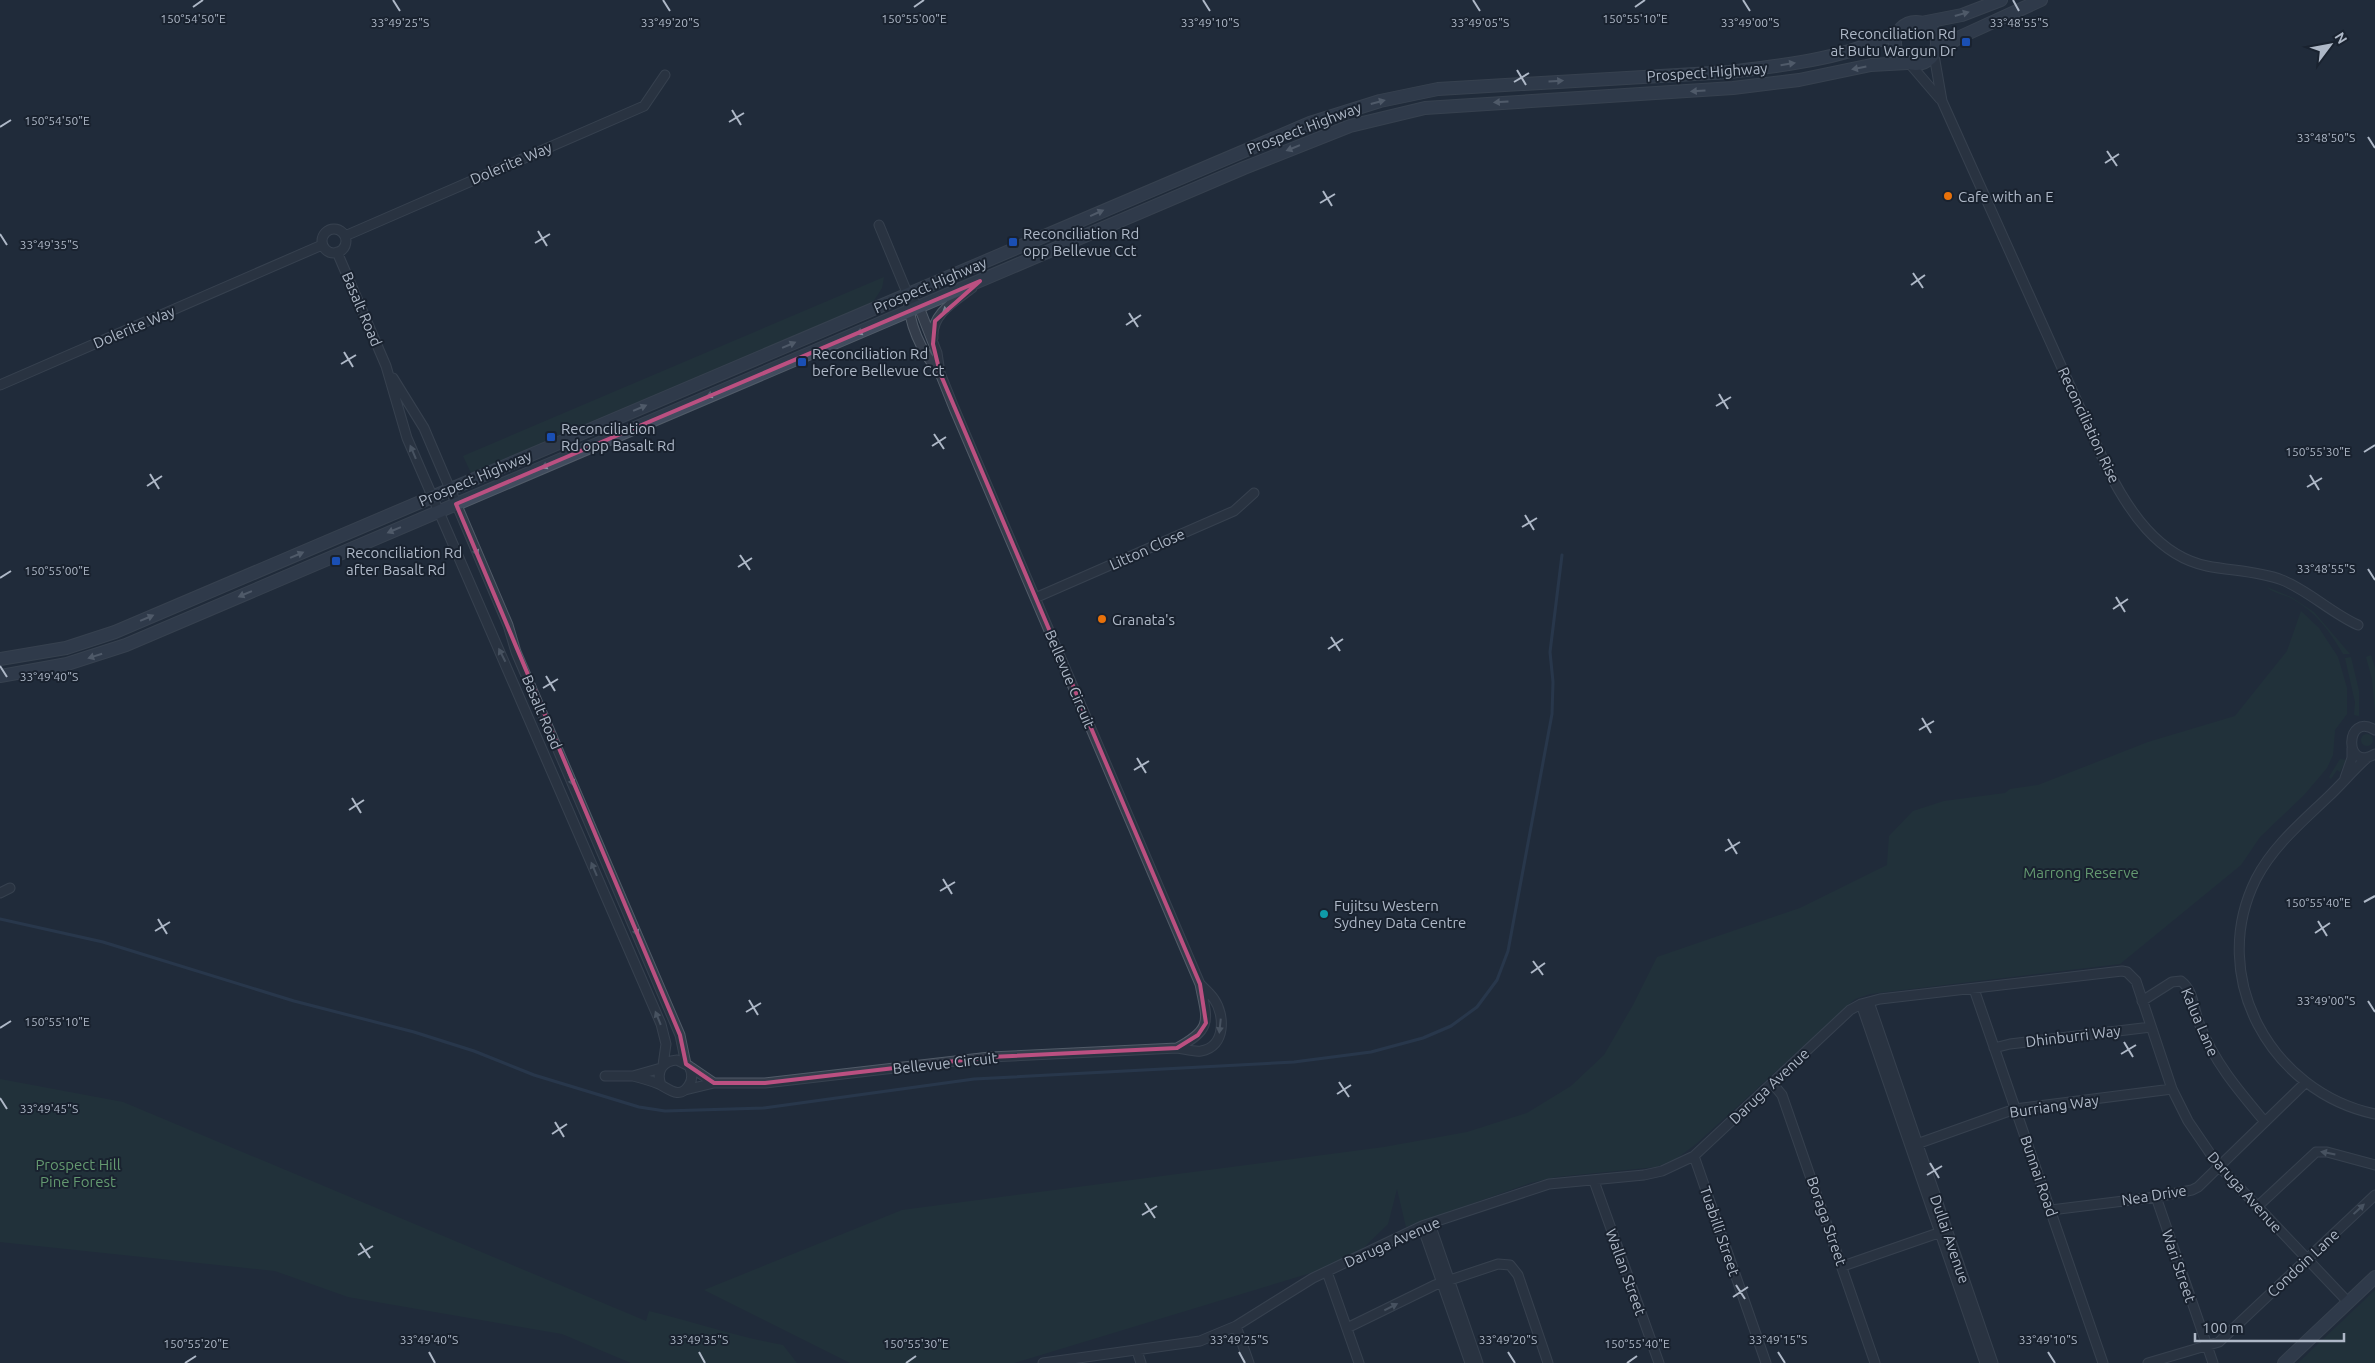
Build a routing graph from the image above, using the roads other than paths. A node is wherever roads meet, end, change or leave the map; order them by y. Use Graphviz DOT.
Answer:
graph roads {
  1 [pos="2001,0"];
  2 [pos="2041,0"];
  3 [pos="1921,22"];
  4 [pos="1897,32"];
  5 [pos="1934,53"];
  6 [pos="1909,63"];
  7 [pos="665,75"];
  8 [pos="1942,101"];
  9 [pos="879,225"];
  10 [pos="345,236"];
  11 [pos="322,245"];
  12 [pos="337,252"];
  13 [pos="980,281"];
  14 [pos="908,295"];
  15 [pos="913,310"];
  16 [pos="933,344"];
  17 [pos="386,366"];
  18 [pos="940,373"];
  19 [pos="0,385"];
  20 [pos="450,489"];
  21 [pos="1254,493"];
  22 [pos="432,497"];
  23 [pos="456,504"];
  24 [pos="439,511"];
  25 [pos="1035,598"];
  26 [pos="2358,625"];
  27 [pos="0,659"];
  28 [pos="0,676"];
  29 [pos="539,705"];
  30 [pos="526,710"];
  31 [pos="2375,730"];
  32 [pos="2352,748"];
  33 [pos="2372,755"];
  34 [pos="2345,778"];
  35 [pos="10,888"];
  36 [pos="0,893"];
  37 [pos="1200,984"];
  38 [pos="1974,989"];
  39 [pos="2142,1001"];
  40 [pos="1865,1003"];
  41 [pos="2151,1027"];
  42 [pos="1177,1048"];
  43 [pos="1994,1048"];
  44 [pos="687,1065"];
  45 [pos="662,1067"];
  46 [pos="605,1076"];
  47 [pos="633,1076"];
  48 [pos="1772,1082"];
  49 [pos="714,1083"];
  50 [pos="2305,1083"];
  51 [pos="661,1085"];
  52 [pos="2172,1089"];
  53 [pos="685,1090"];
  54 [pos="2015,1109"];
  55 [pos="2375,1114"];
  56 [pos="2265,1122"];
  57 [pos="1914,1144"];
  58 [pos="1694,1156"];
  59 [pos="2218,1165"];
  60 [pos="2375,1165"];
  61 [pos="1594,1180"];
  62 [pos="2375,1195"];
  63 [pos="2156,1197"];
  64 [pos="2256,1207"];
  65 [pos="2051,1210"];
  66 [pos="1426,1225"];
  67 [pos="1944,1231"];
  68 [pos="2307,1259"];
  69 [pos="1843,1266"];
  70 [pos="1327,1272"];
  71 [pos="2375,1277"];
  72 [pos="1446,1281"];
  73 [pos="2348,1302"];
  74 [pos="1236,1326"];
  75 [pos="1347,1328"];
  76 [pos="2206,1346"];
  77 [pos="1136,1351"];
  78 [pos="1043,1363"];
  79 [pos="1141,1363"];
  80 [pos="1249,1363"];
  81 [pos="1359,1363"];
  82 [pos="1470,1363"];
  83 [pos="1478,1363"];
  84 [pos="1548,1363"];
  85 [pos="1659,1363"];
  86 [pos="1766,1363"];
  87 [pos="1875,1363"];
  88 [pos="1985,1363"];
  89 [pos="1993,1363"];
  90 [pos="2103,1363"];
  91 [pos="2148,1363"];
  92 [pos="2213,1363"];
  93 [pos="2284,1363"];
  3 -- 1 [label="main road, one-way"];
  2 -- 5 [label="main road"];
  3 -- 4 [label="main road"];
  3 -- 5 [label="main road"];
  4 -- 6 [label="main road"];
  14 -- 4 [label="main road, Prospect Highway, one-way"];
  5 -- 6 [label="main road"];
  5 -- 8 [label="street, Reconciliation Rise"];
  6 -- 8 [label="street, Reconciliation Rise"];
  6 -- 13 [label="main road, Prospect Highway, one-way"];
  7 -- 10 [label="street, Dolerite Way"];
  8 -- 26 [label="street, Reconciliation Rise"];
  9 -- 14 [label="street, Bellevue Circuit"];
  10 -- 11 [label="street"];
  10 -- 12 [label="street"];
  11 -- 12 [label="street"];
  11 -- 19 [label="street, Dolerite Way"];
  12 -- 17 [label="street, Basalt Road"];
  13 -- 15 [label="main road, Prospect Highway"];
  13 -- 16 [label="street, one-way"];
  14 -- 15 [label="street, Bellevue Circuit"];
  20 -- 14 [label="main road, Prospect Highway, one-way"];
  15 -- 16 [label="street, Bellevue Circuit"];
  15 -- 18 [label="street, Bellevue Circuit"];
  15 -- 23 [label="main road, Prospect Highway, one-way"];
  16 -- 18 [label="street, Bellevue Circuit"];
  17 -- 20 [label="street, Basalt Road"];
  22 -- 17 [label="street, Basalt Road, one-way"];
  18 -- 25 [label="street, Bellevue Circuit"];
  20 -- 22 [label="main road, Prospect Highway"];
  20 -- 23 [label="street, Basalt Road"];
  21 -- 25 [label="street, Litton Close"];
  22 -- 24 [label="street, Basalt Road"];
  27 -- 22 [label="main road, Prospect Highway, one-way"];
  23 -- 24 [label="main road, Prospect Highway"];
  23 -- 29 [label="street, Basalt Road, one-way"];
  24 -- 28 [label="main road, Prospect Highway, one-way"];
  30 -- 24 [label="street, Basalt Road, one-way"];
  25 -- 37 [label="street, Bellevue Circuit"];
  29 -- 30 [label="street"];
  29 -- 44 [label="street, Basalt Road, one-way"];
  45 -- 30 [label="street, Basalt Road, one-way"];
  31 -- 32 [label="street"];
  32 -- 33 [label="street"];
  32 -- 34 [label="street"];
  33 -- 34 [label="street"];
  34 -- 50 [label="street"];
  35 -- 36 [label="street"];
  37 -- 42 [label="street, Bellevue Circuit"];
  37 -- 42 [label="street, Bellevue Circuit, one-way"];
  38 -- 39 [label="street, Daruga Avenue"];
  38 -- 40 [label="street, Daruga Avenue"];
  38 -- 43 [label="street, Bunnai Road"];
  39 -- 41 [label="street, Daruga Avenue"];
  39 -- 56 [label="street, Kalua Lane"];
  40 -- 48 [label="street, Daruga Avenue"];
  40 -- 57 [label="street, Dullai Avenue"];
  41 -- 43 [label="street, Dhinburri Way"];
  41 -- 52 [label="street, Daruga Avenue"];
  42 -- 49 [label="street, Bellevue Circuit"];
  43 -- 54 [label="street, Bunnai Road"];
  44 -- 45 [label="street"];
  44 -- 49 [label="street"];
  44 -- 53 [label="street"];
  45 -- 47 [label="street"];
  45 -- 51 [label="street"];
  46 -- 47 [label="street"];
  47 -- 51 [label="street"];
  48 -- 58 [label="street, Daruga Avenue"];
  48 -- 69 [label="street, Boraga Street"];
  49 -- 53 [label="street, Bellevue Circuit"];
  50 -- 55 [label="street"];
  50 -- 56 [label="street, Nea Drive"];
  51 -- 53 [label="street"];
  52 -- 54 [label="street, Burriang Way"];
  52 -- 59 [label="street, Daruga Avenue"];
  54 -- 57 [label="street, Burriang Way"];
  54 -- 65 [label="street, Bunnai Road"];
  56 -- 59 [label="street, Nea Drive"];
  57 -- 67 [label="street, Dullai Avenue"];
  58 -- 61 [label="street, Daruga Avenue"];
  58 -- 86 [label="street, Tuabilli Street"];
  59 -- 63 [label="street, Nea Drive"];
  59 -- 64 [label="street, Daruga Avenue"];
  60 -- 64 [label="street, one-way"];
  61 -- 66 [label="street, Daruga Avenue"];
  61 -- 85 [label="street, Wallan Street"];
  68 -- 62 [label="street, Condoin Lane, one-way"];
  63 -- 65 [label="street, Nea Drive"];
  63 -- 76 [label="street, Wari Street"];
  64 -- 68 [label="street, Daruga Avenue"];
  65 -- 90 [label="street, Bunnai Road"];
  66 -- 70 [label="street, Daruga Avenue"];
  66 -- 72 [label="street"];
  67 -- 69 [label="street"];
  67 -- 88 [label="street, Dullai Avenue"];
  67 -- 89 [label="street, Dullai Avenue"];
  68 -- 73 [label="street, Daruga Avenue"];
  68 -- 76 [label="street, Condoin Lane"];
  69 -- 87 [label="street, Boraga Street"];
  70 -- 74 [label="street, Daruga Avenue"];
  70 -- 75 [label="street"];
  71 -- 73 [label="main road"];
  75 -- 72 [label="street, one-way"];
  72 -- 82 [label="street"];
  72 -- 83 [label="street"];
  72 -- 84 [label="street"];
  73 -- 93 [label="main road"];
  74 -- 77 [label="street, Daruga Avenue"];
  74 -- 80 [label="street"];
  75 -- 81 [label="street"];
  76 -- 91 [label="street, Condoin Lane"];
  76 -- 92 [label="street, Wari Street"];
  77 -- 78 [label="street, Daruga Avenue"];
  77 -- 79 [label="street"];
}
